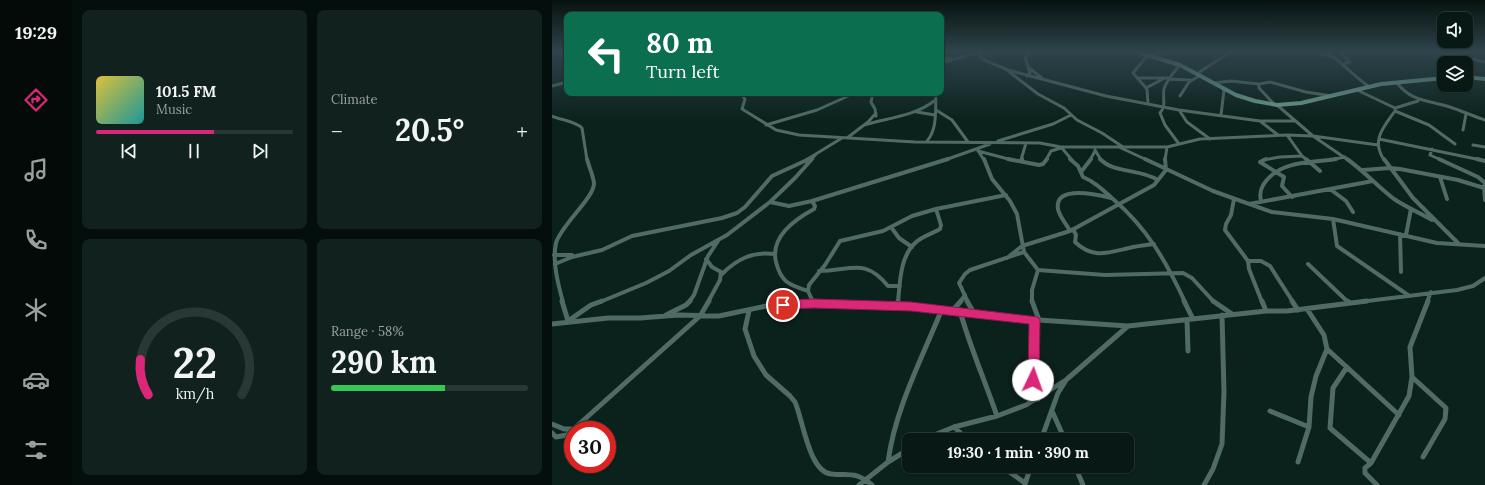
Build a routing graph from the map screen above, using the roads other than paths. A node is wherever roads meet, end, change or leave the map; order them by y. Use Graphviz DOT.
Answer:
graph roads {
  1 [pos="1012,74"];
  2 [pos="1020,74"];
  3 [pos="1029,74"];
  4 [pos="1037,74"];
  5 [pos="1134,74"];
  6 [pos="1172,74"];
  7 [pos="1199,74"];
  8 [pos="1351,74"];
  9 [pos="1027,76"];
  10 [pos="1138,78"];
  11 [pos="1168,78"];
  12 [pos="1473,78"];
  13 [pos="1044,79"];
  14 [pos="1163,79"];
  15 [pos="1437,79"];
  16 [pos="1485,79"];
  17 [pos="1190,80"];
  18 [pos="564,83"];
  19 [pos="1214,83"];
  20 [pos="1397,83"];
  21 [pos="1260,84"];
  22 [pos="552,86"];
  23 [pos="1368,86"];
  24 [pos="1146,88"];
  25 [pos="1224,90"];
  26 [pos="1357,90"];
  27 [pos="743,96"];
  28 [pos="848,96"];
  29 [pos="872,96"];
  30 [pos="935,96"];
  31 [pos="1180,96"];
  32 [pos="1332,96"];
  33 [pos="1418,100"];
  34 [pos="934,101"];
  35 [pos="1148,104"];
  36 [pos="1276,104"];
  37 [pos="1164,108"];
  38 [pos="936,110"];
  39 [pos="1179,110"];
  40 [pos="1395,110"];
  41 [pos="917,112"];
  42 [pos="876,113"];
  43 [pos="1466,114"];
  44 [pos="935,115"];
  45 [pos="1071,115"];
  46 [pos="1221,115"];
  47 [pos="552,116"];
  48 [pos="878,120"];
  49 [pos="1485,120"];
  50 [pos="1260,121"];
  51 [pos="1295,121"];
  52 [pos="766,125"];
  53 [pos="864,125"];
  54 [pos="1464,130"];
  55 [pos="1278,135"];
  56 [pos="1287,135"];
  57 [pos="1313,136"];
  58 [pos="842,138"];
  59 [pos="847,138"];
  60 [pos="1210,139"];
  61 [pos="1379,139"];
  62 [pos="930,141"];
  63 [pos="968,142"];
  64 [pos="992,143"];
  65 [pos="1026,143"];
  66 [pos="1179,144"];
  67 [pos="1455,144"];
  68 [pos="1378,145"];
  69 [pos="1473,145"];
  70 [pos="1061,147"];
  71 [pos="1118,147"];
  72 [pos="1124,147"];
  73 [pos="1167,147"];
  74 [pos="1485,147"];
  75 [pos="1095,149"];
  76 [pos="1432,149"];
  77 [pos="977,150"];
  78 [pos="816,154"];
  79 [pos="1302,156"];
  80 [pos="1345,157"];
  81 [pos="1021,161"];
  82 [pos="1485,161"];
  83 [pos="1309,162"];
  84 [pos="1390,168"];
  85 [pos="1166,170"];
  86 [pos="1363,170"];
  87 [pos="1320,171"];
  88 [pos="1081,172"];
  89 [pos="1274,172"];
  90 [pos="1440,177"];
  91 [pos="1158,180"];
  92 [pos="1373,181"];
  93 [pos="1484,182"];
  94 [pos="1484,188"];
  95 [pos="1330,189"];
  96 [pos="1006,195"];
  97 [pos="1292,196"];
  98 [pos="1114,199"];
  99 [pos="1234,199"];
  100 [pos="1447,199"];
  101 [pos="1485,200"];
  102 [pos="812,201"];
  103 [pos="770,202"];
  104 [pos="1261,202"];
  105 [pos="1118,203"];
  106 [pos="1247,204"];
  107 [pos="936,209"];
  108 [pos="1411,209"];
  109 [pos="1353,212"];
  110 [pos="1333,219"];
  111 [pos="1434,221"];
  112 [pos="891,227"];
  113 [pos="1072,230"];
  114 [pos="1400,234"];
  115 [pos="1406,235"];
  116 [pos="718,240"];
  117 [pos="1154,244"];
  118 [pos="1460,244"];
  119 [pos="1022,246"];
  120 [pos="1485,246"];
  121 [pos="912,247"];
  122 [pos="1024,252"];
  123 [pos="775,254"];
  124 [pos="554,255"];
  125 [pos="579,255"];
  126 [pos="1007,258"];
  127 [pos="706,259"];
  128 [pos="1248,261"];
  129 [pos="554,264"];
  130 [pos="1308,264"];
  131 [pos="1038,270"];
  132 [pos="819,271"];
  133 [pos="1401,272"];
  134 [pos="722,274"];
  135 [pos="1172,274"];
  136 [pos="1485,278"];
  137 [pos="900,286"];
  138 [pos="808,292"];
  139 [pos="1431,292"];
  140 [pos="965,295"];
  141 [pos="1408,295"];
  142 [pos="1349,302"];
  143 [pos="814,303"];
  144 [pos="898,306"];
  145 [pos="1307,308"];
  146 [pos="942,309"];
  147 [pos="952,310"];
  148 [pos="1266,310"];
  149 [pos="1298,310"];
  150 [pos="749,311"];
  151 [pos="960,311"];
  152 [pos="974,313"];
  153 [pos="1233,314"];
  154 [pos="1222,315"];
  155 [pos="664,316"];
  156 [pos="700,316"];
  157 [pos="1193,319"];
  158 [pos="1037,320"];
  159 [pos="1186,320"];
  160 [pos="568,322"];
  161 [pos="552,324"];
  162 [pos="1128,326"];
  163 [pos="1327,349"];
  164 [pos="1188,351"];
  165 [pos="1347,367"];
  166 [pos="1412,377"];
  167 [pos="1066,380"];
  168 [pos="1038,399"];
  169 [pos="1052,410"];
  170 [pos="1270,411"];
  171 [pos="1399,415"];
  172 [pos="997,416"];
  173 [pos="583,421"];
  174 [pos="552,424"];
  175 [pos="954,427"];
  176 [pos="1310,428"];
  177 [pos="564,429"];
  178 [pos="552,433"];
  179 [pos="938,433"];
  180 [pos="960,433"];
  181 [pos="1044,433"];
  182 [pos="1062,433"];
  183 [pos="564,436"];
  184 [pos="902,453"];
  185 [pos="1423,457"];
  186 [pos="888,462"];
  187 [pos="1298,462"];
  188 [pos="1371,463"];
  189 [pos="1010,473"];
  190 [pos="1029,473"];
  191 [pos="1078,473"];
  192 [pos="865,480"];
  193 [pos="1025,484"];
  194 [pos="859,485"];
  195 [pos="872,485"];
  196 [pos="1083,485"];
  197 [pos="1204,485"];
  198 [pos="1377,485"];
  1 -- 45 [label="street"];
  2 -- 9 [label="street"];
  3 -- 9 [label="street"];
  4 -- 13 [label="street"];
  5 -- 10 [label="street"];
  6 -- 11 [label="street"];
  7 -- 17 [label="street"];
  7 -- 19 [label="main road"];
  8 -- 23 [label="street"];
  9 -- 13 [label="street"];
  10 -- 14 [label="street"];
  10 -- 24 [label="street"];
  11 -- 14 [label="street"];
  11 -- 17 [label="street"];
  11 -- 37 [label="street"];
  12 -- 16 [label="main road"];
  13 -- 35 [label="street"];
  14 -- 24 [label="street"];
  15 -- 20 [label="main road"];
  17 -- 31 [label="street"];
  18 -- 22 [label="street"];
  19 -- 21 [label="street"];
  19 -- 25 [label="main road"];
  20 -- 23 [label="main road"];
  20 -- 33 [label="street"];
  21 -- 32 [label="street"];
  21 -- 36 [label="street"];
  23 -- 26 [label="main road"];
  24 -- 35 [label="street"];
  25 -- 36 [label="main road"];
  25 -- 46 [label="street"];
  26 -- 32 [label="main road"];
  26 -- 40 [label="street"];
  27 -- 52 [label="street"];
  28 -- 52 [label="street"];
  29 -- 42 [label="street"];
  30 -- 34 [label="street"];
  32 -- 36 [label="main road"];
  33 -- 40 [label="street"];
  33 -- 43 [label="street"];
  34 -- 38 [label="street"];
  34 -- 41 [label="street"];
  35 -- 37 [label="street"];
  36 -- 51 [label="street"];
  37 -- 39 [label="street"];
  37 -- 66 [label="street"];
  38 -- 44 [label="street"];
  38 -- 63 [label="street"];
  39 -- 46 [label="street"];
  39 -- 60 [label="street"];
  40 -- 61 [label="street"];
  40 -- 67 [label="street"];
  41 -- 44 [label="street"];
  41 -- 48 [label="street"];
  42 -- 48 [label="street"];
  42 -- 53 [label="street"];
  43 -- 49 [label="street"];
  43 -- 54 [label="street"];
  44 -- 62 [label="street"];
  45 -- 64 [label="street"];
  45 -- 72 [label="street"];
  46 -- 50 [label="street"];
  47 -- 124 [label="street"];
  48 -- 53 [label="street"];
  50 -- 51 [label="street"];
  50 -- 55 [label="street"];
  51 -- 57 [label="street"];
  52 -- 58 [label="street"];
  53 -- 59 [label="street"];
  55 -- 56 [label="street"];
  55 -- 60 [label="street"];
  56 -- 57 [label="street"];
  56 -- 79 [label="street"];
  57 -- 68 [label="street"];
  57 -- 80 [label="street"];
  58 -- 59 [label="street"];
  58 -- 78 [label="street"];
  59 -- 62 [label="street"];
  60 -- 66 [label="street"];
  61 -- 68 [label="street"];
  61 -- 76 [label="street"];
  62 -- 63 [label="street"];
  63 -- 64 [label="street"];
  64 -- 65 [label="street"];
  64 -- 77 [label="street"];
  65 -- 70 [label="street"];
  65 -- 81 [label="street"];
  66 -- 73 [label="street"];
  68 -- 84 [label="street"];
  69 -- 74 [label="street"];
  70 -- 75 [label="street"];
  70 -- 81 [label="street"];
  70 -- 88 [label="street"];
  71 -- 72 [label="street"];
  71 -- 75 [label="street"];
  71 -- 85 [label="street"];
  72 -- 73 [label="street"];
  73 -- 85 [label="street"];
  75 -- 88 [label="street"];
  75 -- 91 [label="street"];
  76 -- 82 [label="street"];
  76 -- 93 [label="street"];
  77 -- 81 [label="street"];
  77 -- 96 [label="street"];
  77 -- 102 [label="street"];
  78 -- 103 [label="street"];
  78 -- 125 [label="street"];
  79 -- 83 [label="street"];
  79 -- 89 [label="street"];
  80 -- 83 [label="street"];
  80 -- 86 [label="street"];
  83 -- 87 [label="street"];
  83 -- 89 [label="street"];
  84 -- 86 [label="street"];
  84 -- 90 [label="street"];
  84 -- 111 [label="street"];
  85 -- 91 [label="street"];
  85 -- 99 [label="street"];
  86 -- 92 [label="street"];
  88 -- 98 [label="street"];
  89 -- 97 [label="street"];
  89 -- 104 [label="street"];
  90 -- 94 [label="street"];
  90 -- 100 [label="street"];
  91 -- 105 [label="street"];
  92 -- 95 [label="street"];
  92 -- 108 [label="street"];
  93 -- 94 [label="street"];
  94 -- 101 [label="street"];
  95 -- 97 [label="street"];
  95 -- 109 [label="street"];
  96 -- 107 [label="street"];
  96 -- 119 [label="street"];
  97 -- 104 [label="street"];
  98 -- 105 [label="street"];
  98 -- 113 [label="street"];
  99 -- 106 [label="street"];
  99 -- 128 [label="street"];
  102 -- 103 [label="street"];
  102 -- 123 [label="street"];
  103 -- 116 [label="street"];
  104 -- 106 [label="street"];
  105 -- 113 [label="street"];
  105 -- 117 [label="street"];
  106 -- 110 [label="street"];
  107 -- 112 [label="street"];
  107 -- 121 [label="street"];
  108 -- 111 [label="street"];
  108 -- 115 [label="street"];
  110 -- 114 [label="street"];
  110 -- 141 [label="street"];
  111 -- 118 [label="street"];
  112 -- 121 [label="street"];
  112 -- 132 [label="street"];
  113 -- 117 [label="street"];
  113 -- 119 [label="street"];
  114 -- 115 [label="street"];
  114 -- 133 [label="street"];
  115 -- 118 [label="street"];
  116 -- 127 [label="street"];
  116 -- 160 [label="street"];
  117 -- 135 [label="street"];
  118 -- 120 [label="street"];
  119 -- 122 [label="street"];
  119 -- 126 [label="street"];
  121 -- 137 [label="street"];
  122 -- 126 [label="street"];
  122 -- 131 [label="street"];
  123 -- 134 [label="street"];
  123 -- 138 [label="street"];
  124 -- 125 [label="street"];
  124 -- 129 [label="street"];
  125 -- 129 [label="street"];
  126 -- 140 [label="street"];
  127 -- 134 [label="street"];
  127 -- 155 [label="street"];
  128 -- 148 [label="street"];
  128 -- 149 [label="street"];
  129 -- 160 [label="street"];
  130 -- 142 [label="street"];
  131 -- 135 [label="street"];
  131 -- 158 [label="street"];
  132 -- 137 [label="street"];
  132 -- 138 [label="street"];
  134 -- 156 [label="street"];
  135 -- 153 [label="street"];
  135 -- 157 [label="street"];
  136 -- 139 [label="street"];
  137 -- 144 [label="street"];
  138 -- 143 [label="street"];
  139 -- 141 [label="street"];
  139 -- 166 [label="street"];
  140 -- 147 [label="street"];
  140 -- 152 [label="street"];
  141 -- 142 [label="street"];
  142 -- 145 [label="street"];
  143 -- 144 [label="street"];
  143 -- 150 [label="street"];
  144 -- 146 [label="street"];
  145 -- 149 [label="street"];
  145 -- 163 [label="street"];
  146 -- 147 [label="street"];
  146 -- 186 [label="street"];
  147 -- 151 [label="street"];
  148 -- 149 [label="street"];
  148 -- 153 [label="street"];
  150 -- 156 [label="street"];
  150 -- 192 [label="street"];
  151 -- 152 [label="street"];
  151 -- 172 [label="street"];
  152 -- 158 [label="street"];
  153 -- 154 [label="street"];
  154 -- 157 [label="street"];
  154 -- 197 [label="street"];
  155 -- 156 [label="street"];
  155 -- 160 [label="street"];
  156 -- 173 [label="street"];
  157 -- 159 [label="street"];
  158 -- 162 [label="street"];
  158 -- 168 [label="street"];
  159 -- 162 [label="street"];
  159 -- 164 [label="street"];
  160 -- 161 [label="street"];
  162 -- 167 [label="street"];
  163 -- 165 [label="street"];
  163 -- 176 [label="street"];
  165 -- 171 [label="street"];
  165 -- 188 [label="street"];
  166 -- 171 [label="street"];
  166 -- 185 [label="street"];
  167 -- 168 [label="street"];
  167 -- 169 [label="street"];
  168 -- 172 [label="street"];
  169 -- 181 [label="street"];
  169 -- 182 [label="street"];
  170 -- 176 [label="street"];
  171 -- 188 [label="street"];
  172 -- 175 [label="street"];
  174 -- 177 [label="street"];
  175 -- 179 [label="street"];
  175 -- 180 [label="street"];
  176 -- 187 [label="street"];
  178 -- 183 [label="street"];
  184 -- 186 [label="street"];
  186 -- 192 [label="street"];
  188 -- 198 [label="street"];
  189 -- 193 [label="street"];
  190 -- 193 [label="street"];
  191 -- 196 [label="street"];
  192 -- 194 [label="street"];
  192 -- 195 [label="street"];
}
